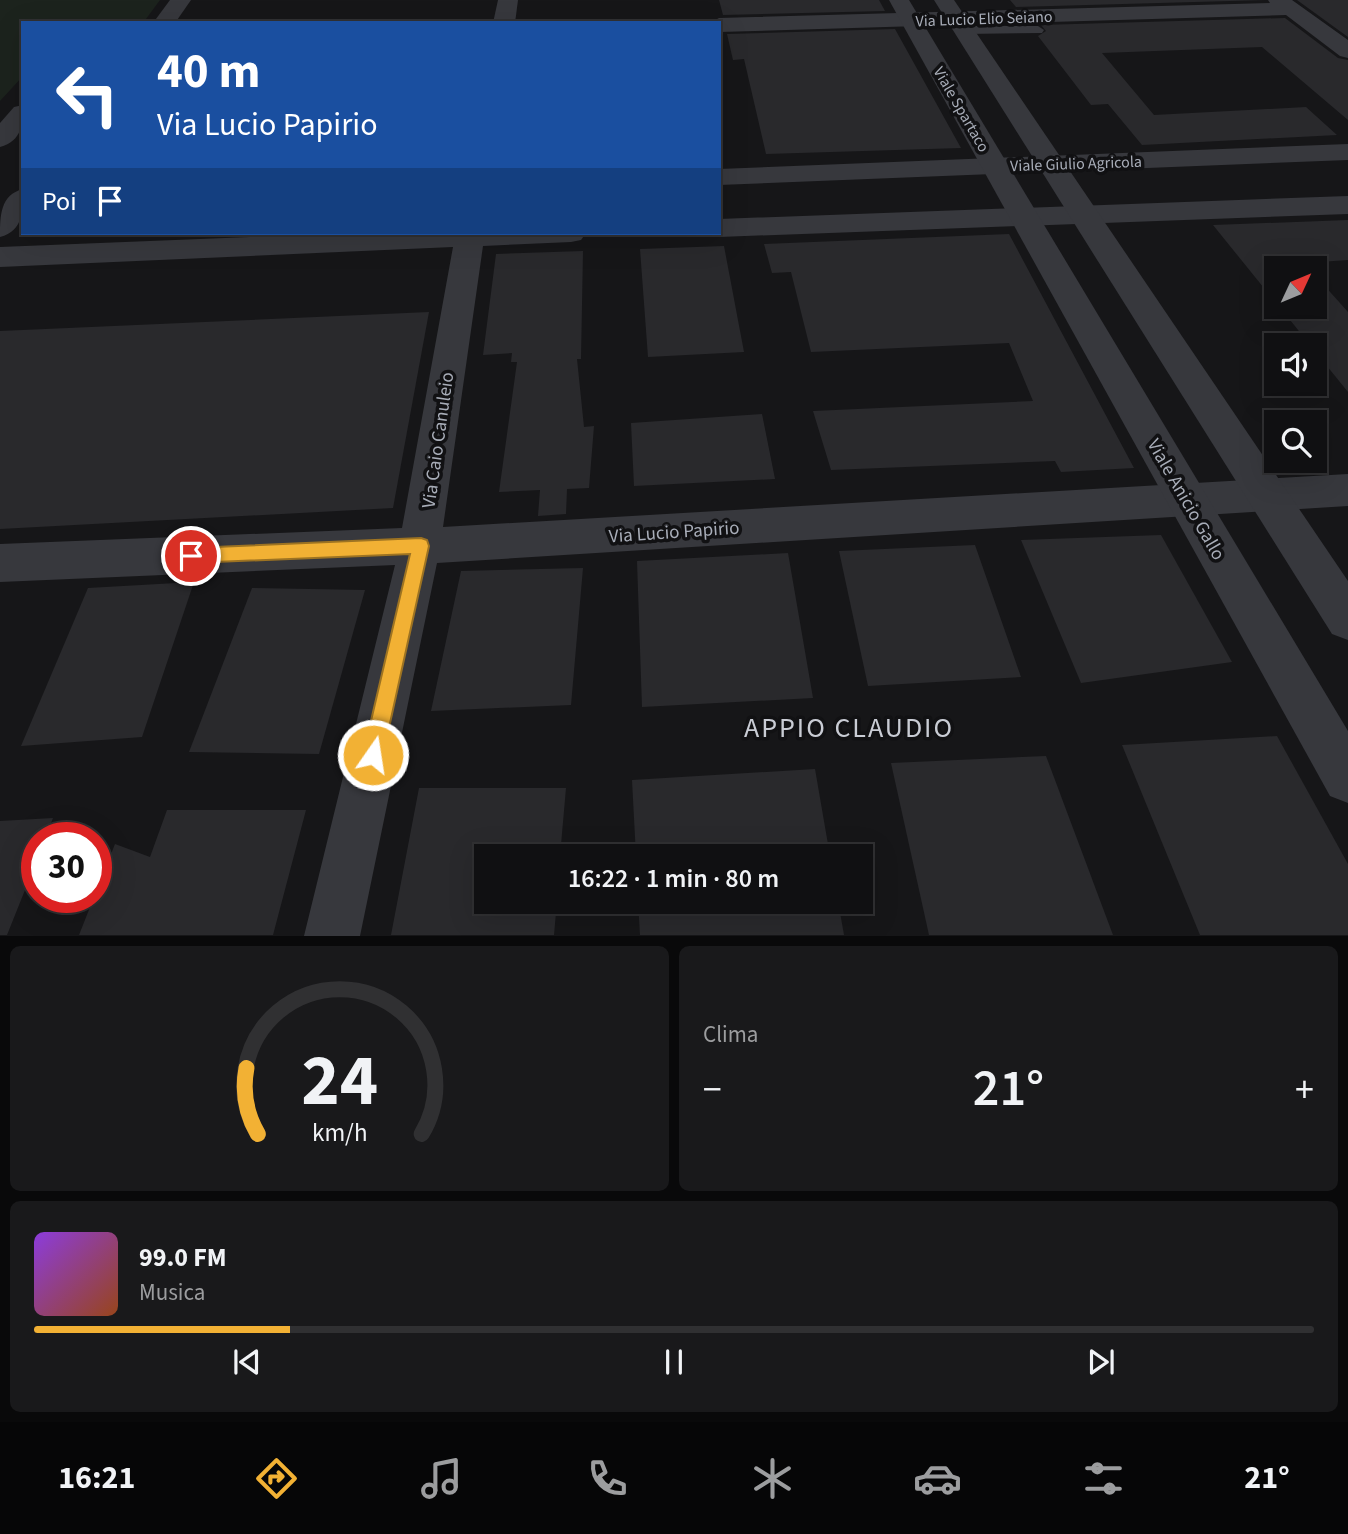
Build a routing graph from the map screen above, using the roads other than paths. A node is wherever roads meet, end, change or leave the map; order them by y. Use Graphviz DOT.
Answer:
graph roads {
  1 [pos="181,0"];
  2 [pos="508,0"];
  3 [pos="1284,4"];
  4 [pos="905,10"];
  5 [pos="955,16"];
  6 [pos="165,21"];
  7 [pos="504,21"];
  8 [pos="721,25"];
  9 [pos="1038,30"];
  10 [pos="1348,51"];
  11 [pos="21,115"];
  12 [pos="0,139"];
  13 [pos="1348,152"];
  14 [pos="1050,163"];
  15 [pos="995,166"];
  16 [pos="721,177"];
  17 [pos="17,199"];
  18 [pos="1348,205"];
  19 [pos="1085,216"];
  20 [pos="1026,219"];
  21 [pos="0,228"];
  22 [pos="721,228"];
  23 [pos="450,235"];
  24 [pos="470,235"];
  25 [pos="0,257"];
  26 [pos="1348,490"];
  27 [pos="1268,494"];
  28 [pos="1186,499"];
  29 [pos="421,546"];
  30 [pos="0,563"];
  31 [pos="1348,619"];
  32 [pos="1348,778"];
  33 [pos="332,936"];
  1 -- 6 [label="street"];
  2 -- 7 [label="street"];
  3 -- 5 [label="street, Via Lucio Elio Seiano"];
  3 -- 10 [label="street"];
  4 -- 5 [label="street, Via Lucio Elio Seiano"];
  4 -- 8 [label="street, Via Lucio Elio Seiano"];
  4 -- 15 [label="street, Viale Spartaco"];
  5 -- 9 [label="lane"];
  5 -- 14 [label="street"];
  11 -- 12 [label="street"];
  13 -- 14 [label="street, Viale Giulio Agricola"];
  14 -- 15 [label="street, Viale Giulio Agricola"];
  14 -- 19 [label="street"];
  15 -- 16 [label="street, Viale Giulio Agricola"];
  15 -- 20 [label="street, Viale Spartaco"];
  17 -- 21 [label="street"];
  18 -- 19 [label="street"];
  19 -- 20 [label="street"];
  19 -- 27 [label="street"];
  20 -- 22 [label="street"];
  20 -- 28 [label="street, Viale Anicio Gallo"];
  23 -- 25 [label="street"];
  24 -- 29 [label="street, Via Caio Canuleio"];
  26 -- 27 [label="street, Via Lucio Papirio"];
  27 -- 28 [label="street, Via Lucio Papirio"];
  27 -- 31 [label="street"];
  28 -- 29 [label="street, Via Lucio Papirio"];
  28 -- 32 [label="street, Viale Anicio Gallo"];
  29 -- 30 [label="street, Via Lucio Papirio"];
  29 -- 33 [label="street, Via Caio Canuleio"];
}
